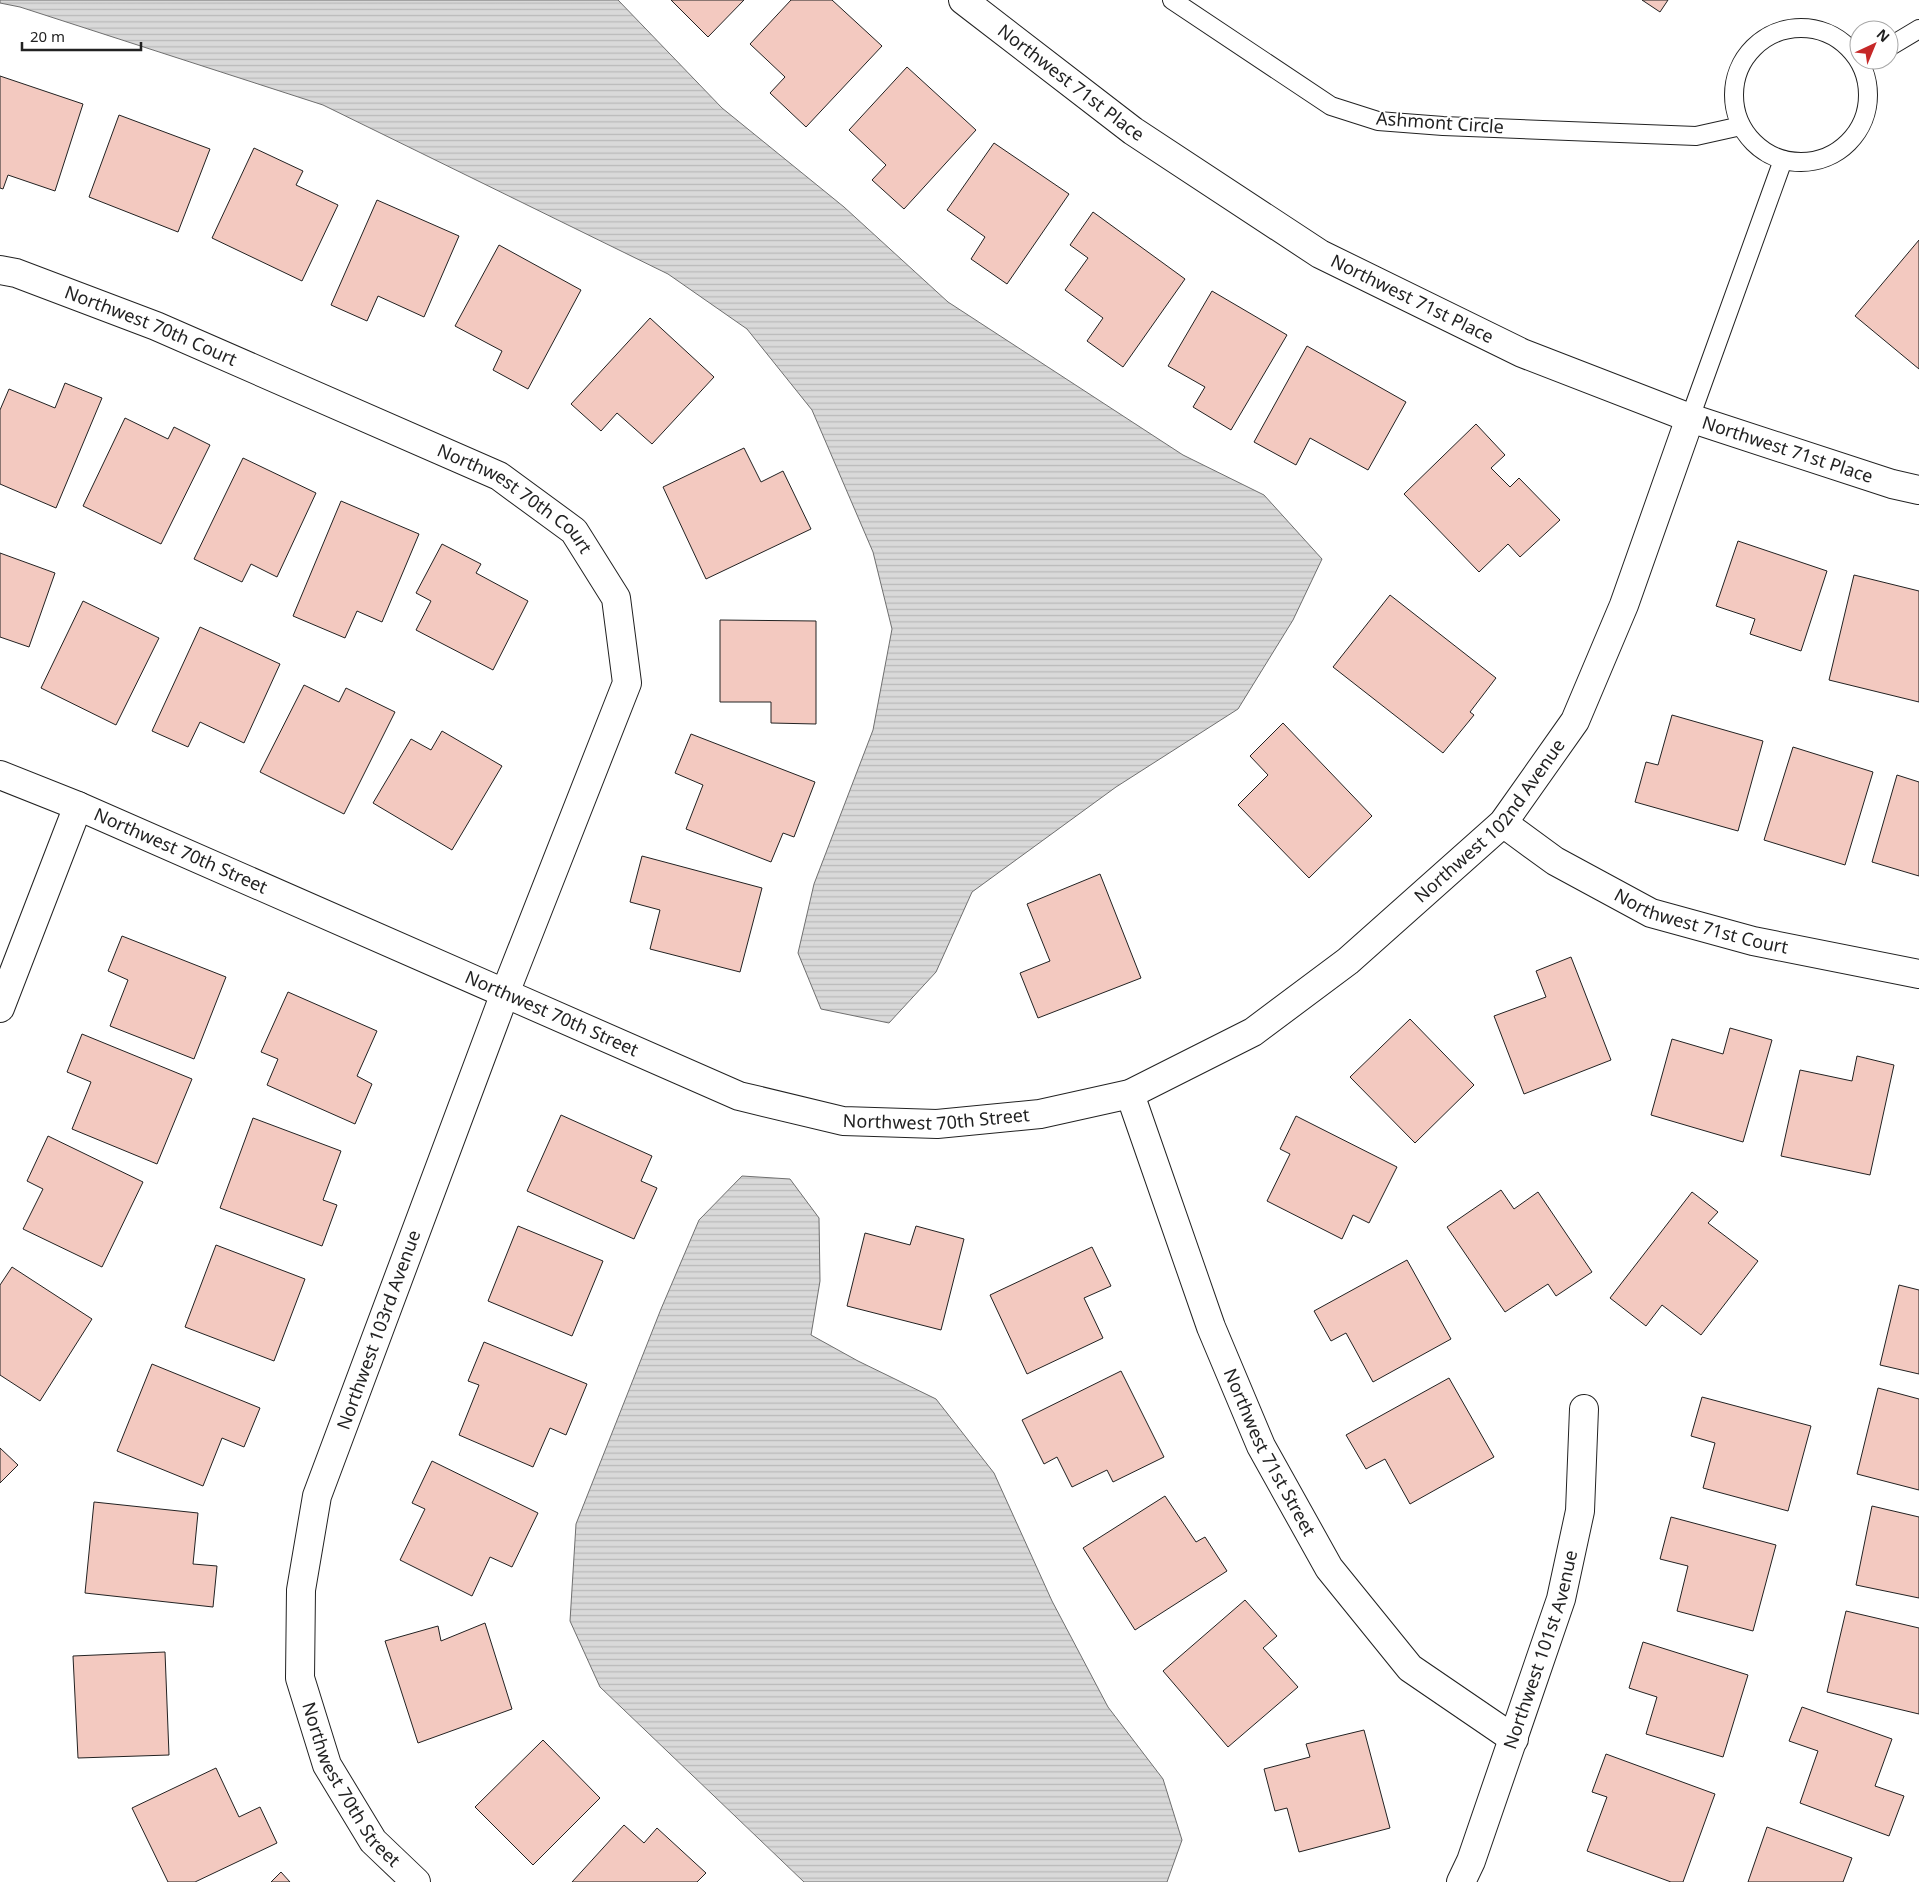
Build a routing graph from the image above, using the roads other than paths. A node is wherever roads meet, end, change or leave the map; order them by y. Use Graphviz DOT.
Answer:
graph roads {
  1 [pos="963,0"];
  2 [pos="1172,0"];
  3 [pos="1919,29"];
  4 [pos="1899,41"];
  5 [pos="1849,48"];
  6 [pos="1864,70"];
  7 [pos="1741,126"];
  8 [pos="1783,160"];
  9 [pos="0,270"];
  10 [pos="1690,418"];
  11 [pos="1919,490"];
  12 [pos="0,775"];
  13 [pos="78,806"];
  14 [pos="1503,823"];
  15 [pos="1919,974"];
  16 [pos="504,993"];
  17 [pos="0,1008"];
  18 [pos="1130,1094"];
  19 [pos="1584,1409"];
  20 [pos="300,1678"];
  21 [pos="1514,1739"];
  22 [pos="416,1882"];
  23 [pos="1462,1882"];
  1 -- 10 [label="street, Northwest 71st Place"];
  2 -- 7 [label="lane, Ashmont Circle"];
  3 -- 4 [label="lane"];
  5 -- 7 [label="lane"];
  6 -- 8 [label="lane"];
  7 -- 8 [label="lane"];
  8 -- 10 [label="lane"];
  9 -- 16 [label="street, Northwest 70th Court"];
  10 -- 11 [label="street, Northwest 71st Place"];
  10 -- 14 [label="street, Northwest 102nd Avenue"];
  12 -- 13 [label="street, Northwest 70th Street"];
  13 -- 16 [label="street, Northwest 70th Street"];
  13 -- 17 [label="street"];
  14 -- 15 [label="street, Northwest 71st Court"];
  14 -- 18 [label="street, Northwest 102nd Avenue"];
  16 -- 18 [label="street, Northwest 70th Street"];
  16 -- 20 [label="street, Northwest 103rd Avenue"];
  18 -- 21 [label="street, Northwest 71st Street"];
  19 -- 21 [label="street, Northwest 101st Avenue"];
  20 -- 22 [label="street, Northwest 70th Street"];
  21 -- 23 [label="street, Northwest 101st Avenue"];
}
